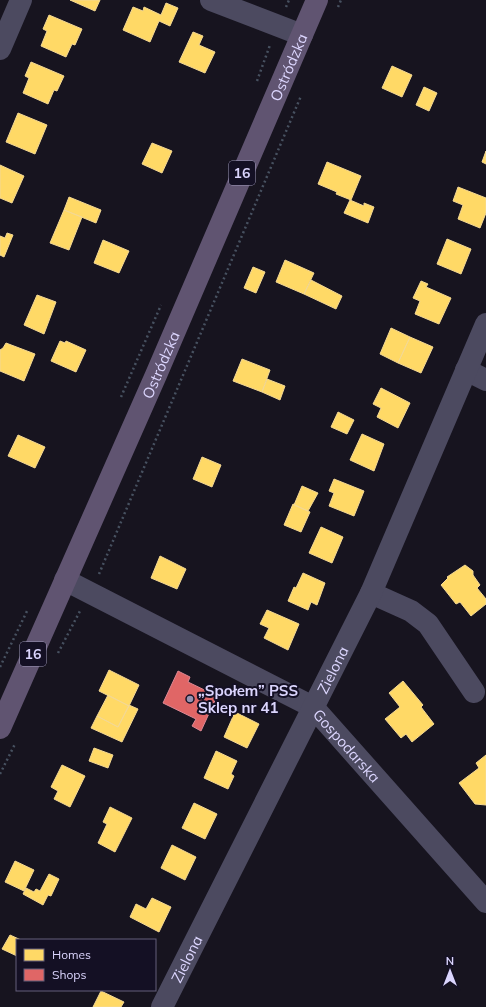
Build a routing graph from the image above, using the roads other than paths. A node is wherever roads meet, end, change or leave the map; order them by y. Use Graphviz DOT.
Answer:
graph roads {
  1 [pos="21,0"];
  2 [pos="211,0"];
  3 [pos="317,0"];
  4 [pos="302,35"];
  5 [pos="0,49"];
  6 [pos="486,324"];
  7 [pos="466,370"];
  8 [pos="486,380"];
  9 [pos="65,580"];
  10 [pos="371,593"];
  11 [pos="474,692"];
  12 [pos="313,707"];
  13 [pos="9,733"];
  14 [pos="486,902"];
  15 [pos="162,1007"];
  1 -- 5 [label="street"];
  2 -- 4 [label="street"];
  3 -- 4 [label="main road, Ostródzka / 16"];
  4 -- 9 [label="main road, Ostródzka / 16"];
  6 -- 7 [label="street, Zielona"];
  7 -- 8 [label="street"];
  7 -- 10 [label="street, Zielona"];
  9 -- 12 [label="street, Gospodarska"];
  9 -- 13 [label="main road, Ostródzka / 16"];
  10 -- 11 [label="street"];
  10 -- 12 [label="street, Zielona"];
  12 -- 14 [label="street, Gospodarska"];
  12 -- 15 [label="street, Zielona"];
}
